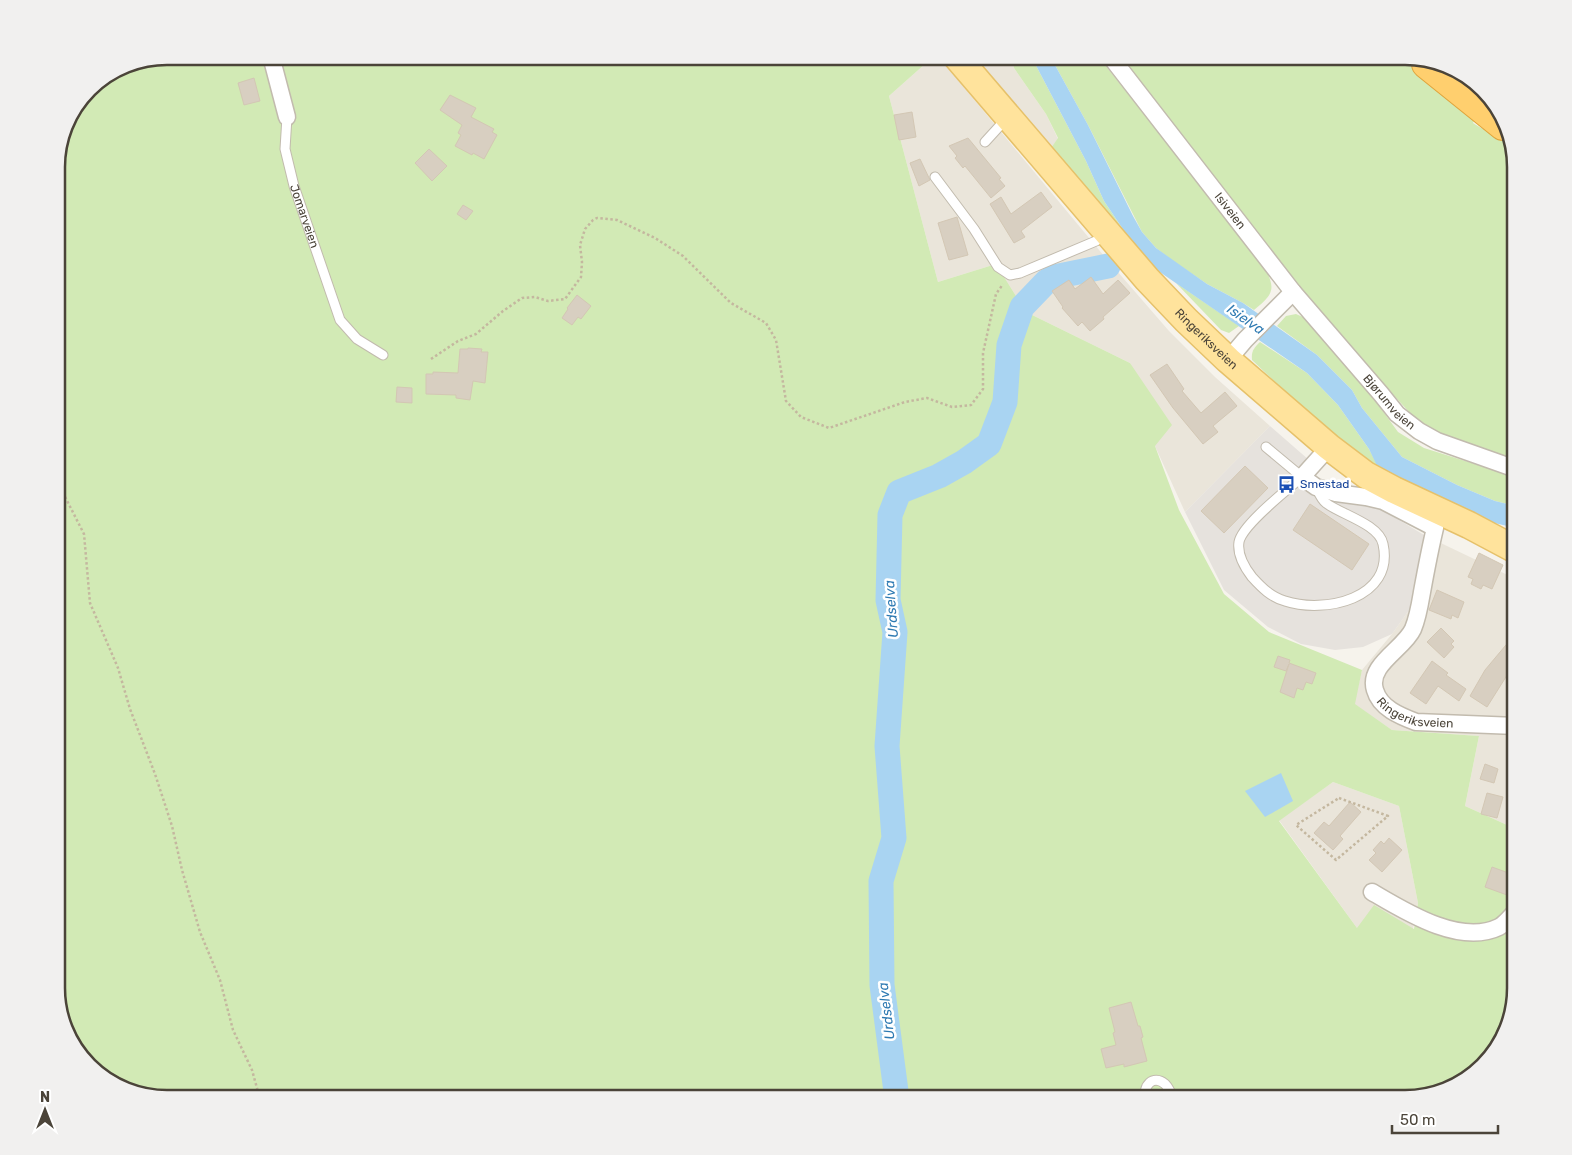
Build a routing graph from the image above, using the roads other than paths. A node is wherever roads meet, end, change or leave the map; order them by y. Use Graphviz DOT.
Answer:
graph roads {
  1 [pos="273,65"];
  2 [pos="964,65"];
  3 [pos="1117,65"];
  4 [pos="1432,69"];
  5 [pos="287,117"];
  6 [pos="1008,118"];
  7 [pos="1495,120"];
  8 [pos="985,142"];
  9 [pos="936,177"];
  10 [pos="1107,232"];
  11 [pos="1292,292"];
  12 [pos="384,355"];
  13 [pos="1228,360"];
  14 [pos="1266,447"];
  15 [pos="1329,447"];
  16 [pos="1507,466"];
  17 [pos="1302,477"];
  18 [pos="1316,487"];
  19 [pos="1507,545"];
  20 [pos="1507,726"];
  21 [pos="1372,892"];
  22 [pos="1507,921"];
  23 [pos="1145,1090"];
  24 [pos="1169,1090"];
  1 -- 5 [label="street, Jomarveien"];
  2 -- 6 [label="main road, Ringeriksveien"];
  3 -- 11 [label="street, Isiveien"];
  4 -- 7 [label="highway"];
  5 -- 12 [label="lane, Jomarveien"];
  6 -- 8 [label="lane"];
  6 -- 10 [label="main road, Ringeriksveien"];
  9 -- 10 [label="lane"];
  10 -- 13 [label="main road, Ringeriksveien"];
  11 -- 13 [label="street"];
  11 -- 16 [label="street, Bjørumveien"];
  13 -- 15 [label="main road, Ringeriksveien"];
  14 -- 17 [label="lane"];
  15 -- 17 [label="street"];
  15 -- 19 [label="main road, Ringeriksveien"];
  17 -- 18 [label="street, Ringeriksveien"];
  17 -- 18 [label="lane"];
  18 -- 20 [label="street, Ringeriksveien"];
  21 -- 22 [label="street"];
  23 -- 24 [label="lane"];
}
